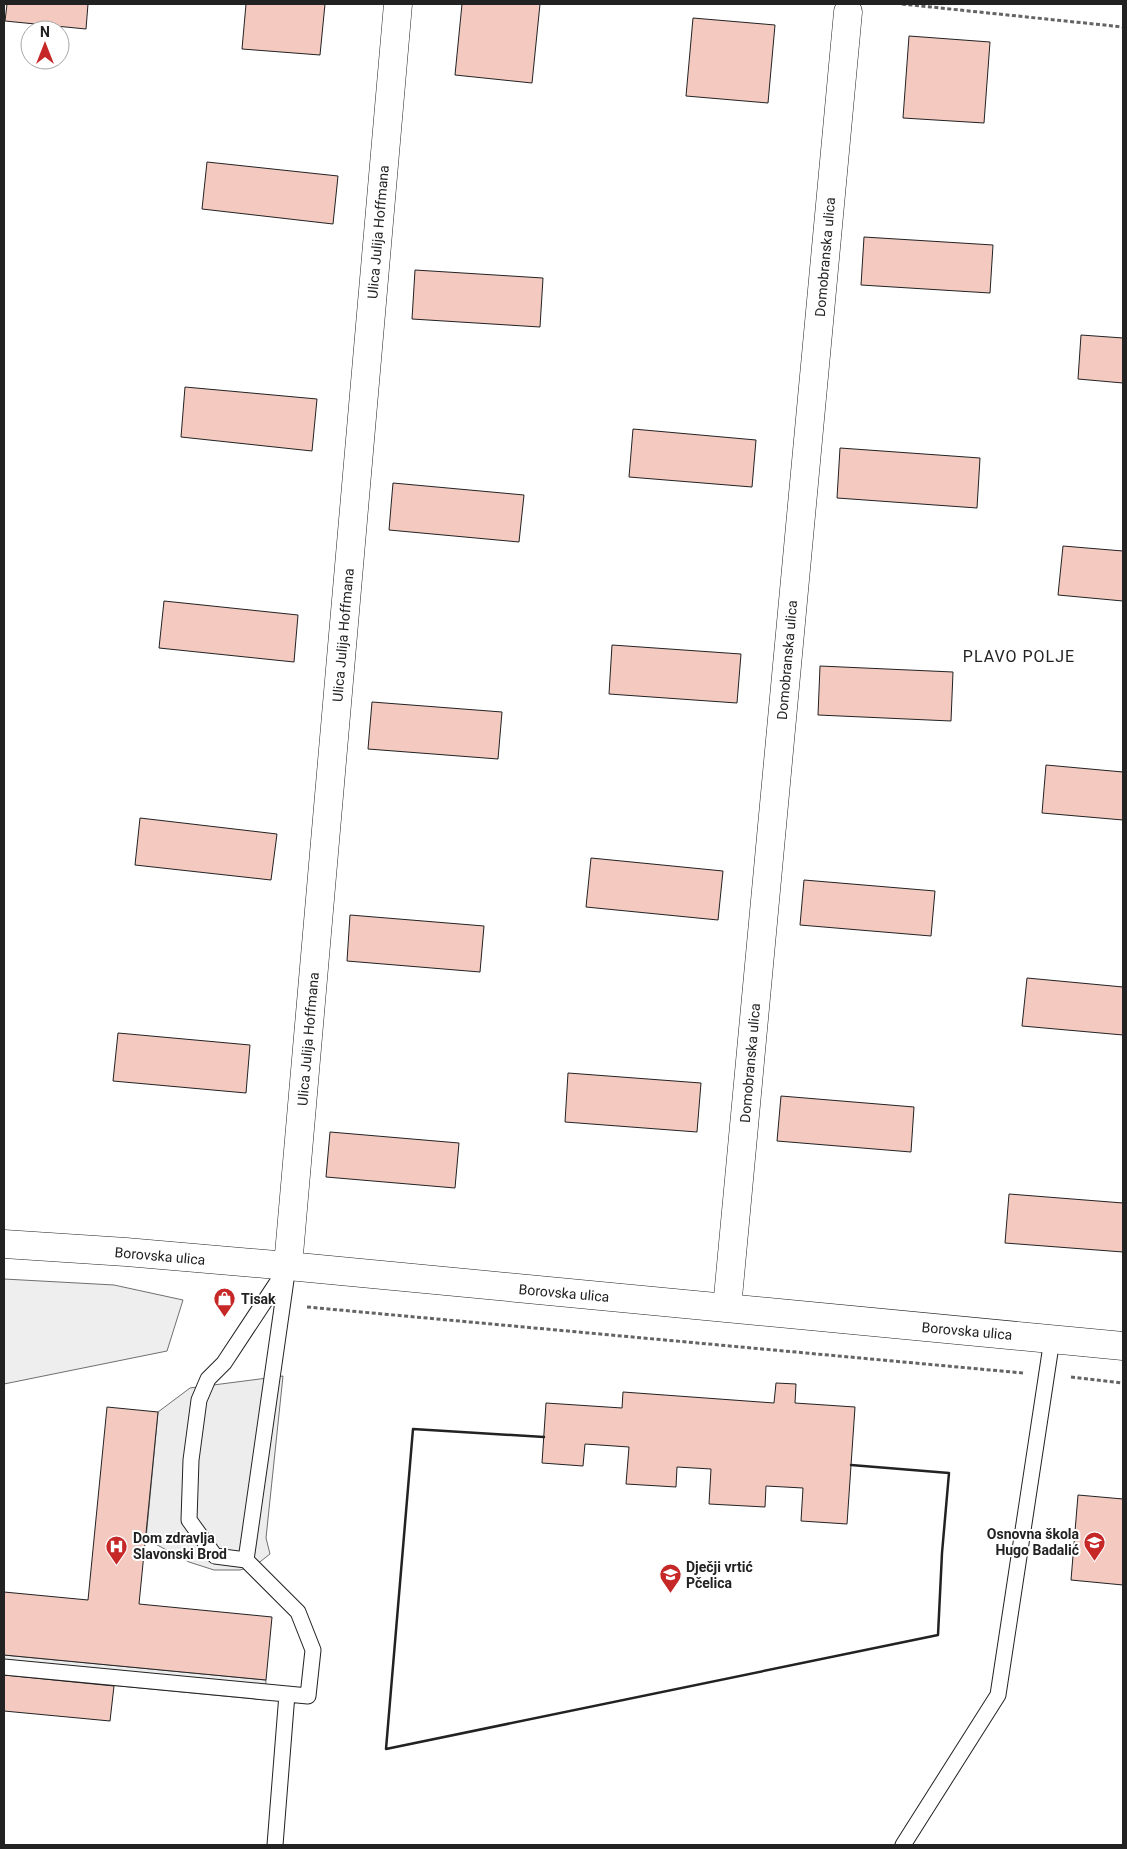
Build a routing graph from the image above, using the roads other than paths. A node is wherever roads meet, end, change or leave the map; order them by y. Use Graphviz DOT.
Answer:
graph roads {
  1 [pos="398,4"];
  2 [pos="848,12"];
  3 [pos="4,1244"];
  4 [pos="288,1266"];
  5 [pos="727,1308"];
  6 [pos="1052,1338"];
  7 [pos="1123,1346"];
  8 [pos="246,1560"];
  9 [pos="4,1667"];
  10 [pos="287,1694"];
  11 [pos="275,1845"];
  12 [pos="903,1845"];
  1 -- 4 [label="street, Ulica Julija Hoffmana"];
  2 -- 5 [label="street, Domobranska ulica"];
  3 -- 4 [label="street, Borovska ulica"];
  4 -- 5 [label="street, Borovska ulica"];
  4 -- 8 [label="lane"];
  4 -- 8 [label="lane"];
  5 -- 6 [label="street, Borovska ulica"];
  6 -- 7 [label="street, Borovska ulica"];
  6 -- 12 [label="lane"];
  8 -- 10 [label="lane"];
  9 -- 10 [label="lane"];
  10 -- 11 [label="lane"];
}
